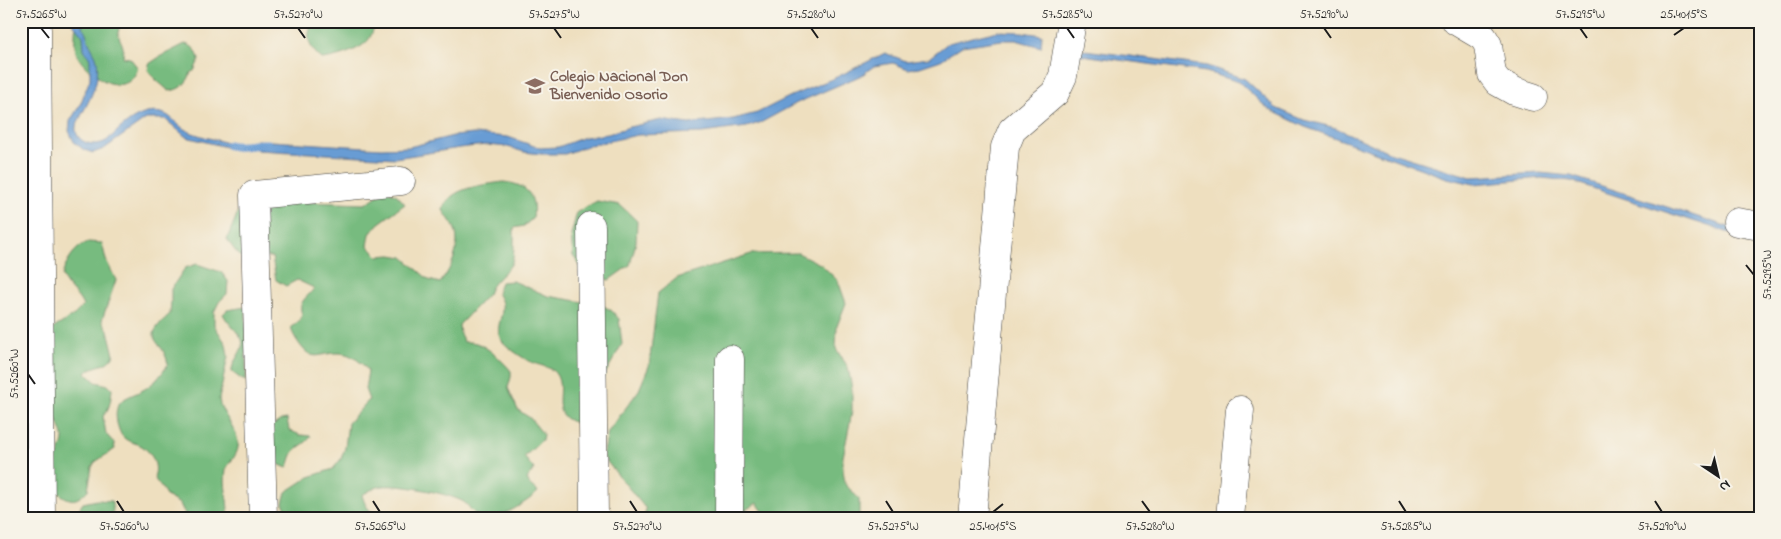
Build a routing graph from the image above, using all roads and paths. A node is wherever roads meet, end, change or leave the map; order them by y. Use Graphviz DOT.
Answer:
graph roads {
  1 [pos="1072,21"];
  2 [pos="1456,21"];
  3 [pos="38,28"];
  4 [pos="1532,98"];
  5 [pos="401,181"];
  6 [pos="591,226"];
  7 [pos="730,359"];
  8 [pos="1240,410"];
  9 [pos="41,518"];
  10 [pos="263,518"];
  11 [pos="594,518"];
  12 [pos="729,518"];
  13 [pos="972,518"];
  14 [pos="1230,518"];
  1 -- 13 [label="street"];
  2 -- 4 [label="street"];
  3 -- 9 [label="street"];
  5 -- 10 [label="street"];
  6 -- 11 [label="street"];
  7 -- 12 [label="street"];
  8 -- 14 [label="street"];
}
